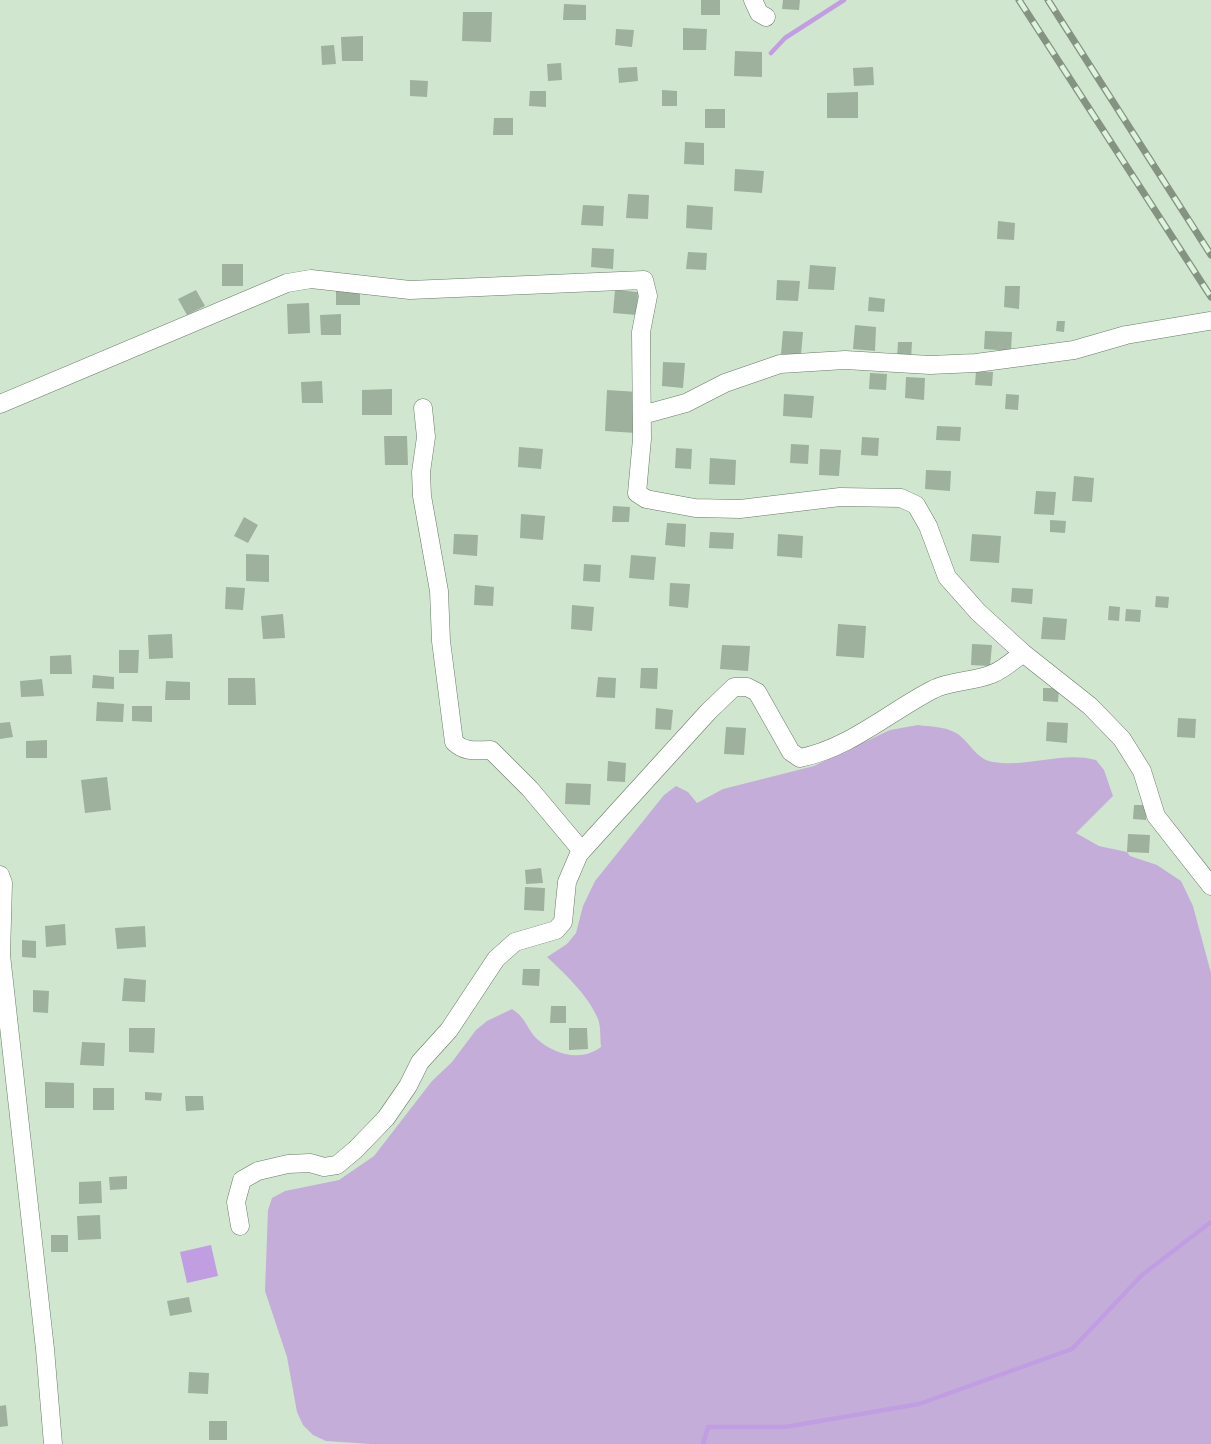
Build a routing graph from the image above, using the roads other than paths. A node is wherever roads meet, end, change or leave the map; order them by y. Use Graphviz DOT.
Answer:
graph roads {
  1 [pos="753,0"];
  2 [pos="766,17"];
  3 [pos="1209,321"];
  4 [pos="0,404"];
  5 [pos="424,408"];
  6 [pos="642,415"];
  7 [pos="1023,653"];
  8 [pos="582,851"];
  9 [pos="0,875"];
  10 [pos="1211,886"];
  11 [pos="240,1226"];
  12 [pos="53,1444"];
  1 -- 2 [label="street"];
  3 -- 6 [label="street"];
  4 -- 6 [label="street"];
  5 -- 8 [label="street"];
  6 -- 7 [label="street"];
  7 -- 8 [label="street"];
  7 -- 10 [label="street"];
  8 -- 11 [label="street"];
  9 -- 12 [label="street"];
}
